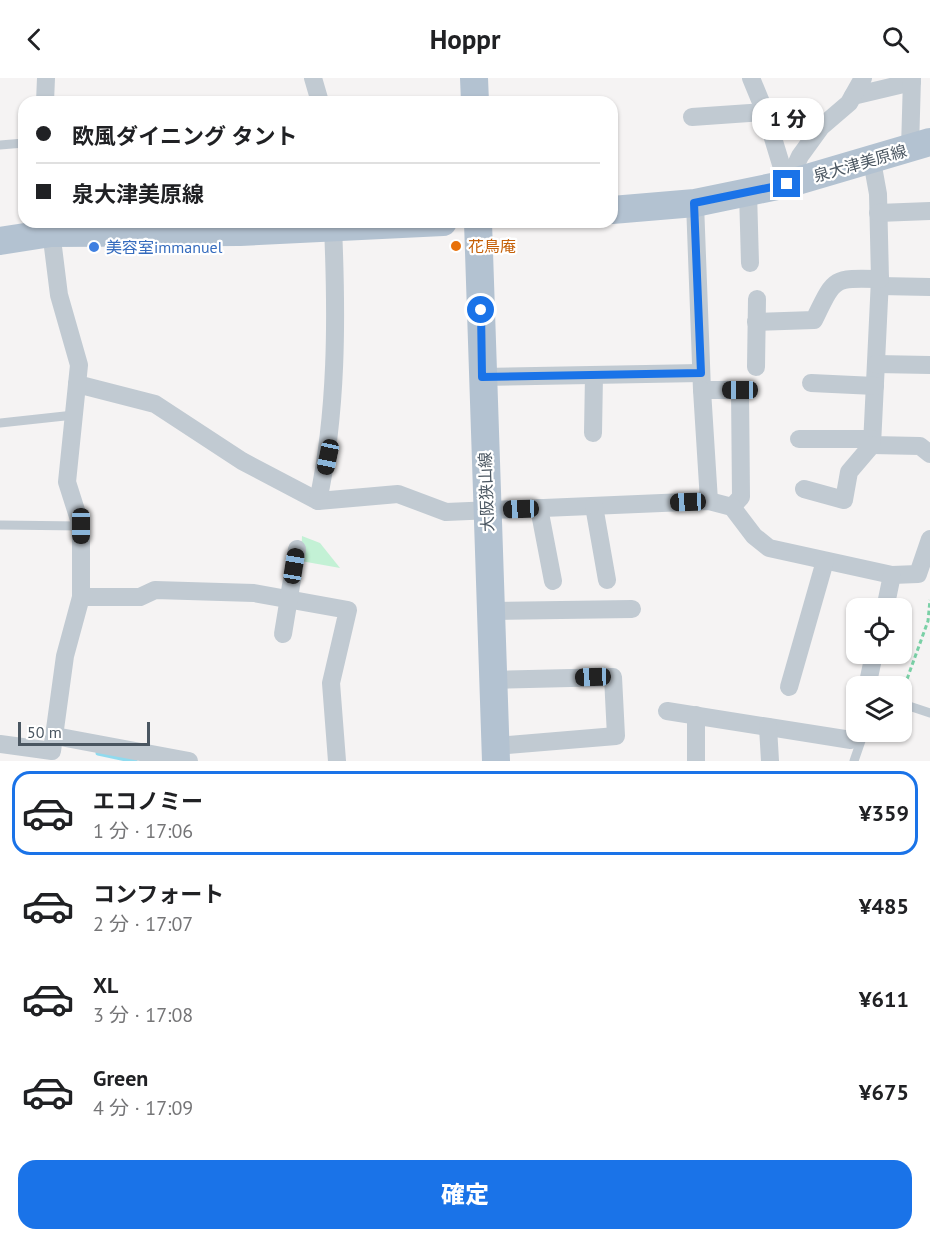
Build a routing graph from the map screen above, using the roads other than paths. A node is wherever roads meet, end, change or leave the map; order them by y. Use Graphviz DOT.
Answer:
graph roads {
  1 [pos="46,78"];
  2 [pos="314,78"];
  3 [pos="474,78"];
  4 [pos="751,78"];
  5 [pos="863,78"];
  6 [pos="912,80"];
  7 [pos="45,96"];
  8 [pos="318,96"];
  9 [pos="475,96"];
  10 [pos="853,96"];
  11 [pos="765,112"];
  12 [pos="692,117"];
  13 [pos="18,144"];
  14 [pos="0,145"];
  15 [pos="920,146"];
  16 [pos="872,161"];
  17 [pos="787,184"];
  18 [pos="748,192"];
  19 [pos="694,203"];
  20 [pos="618,209"];
  21 [pos="930,211"];
  22 [pos="878,213"];
  23 [pos="50,228"];
  24 [pos="327,228"];
  25 [pos="478,228"];
  26 [pos="0,241"];
  27 [pos="750,263"];
  28 [pos="880,282"];
  29 [pos="930,287"];
  30 [pos="757,299"];
  31 [pos="756,322"];
  32 [pos="876,363"];
  33 [pos="930,365"];
  34 [pos="756,367"];
  35 [pos="594,375"];
  36 [pos="482,377"];
  37 [pos="702,381"];
  38 [pos="811,383"];
  39 [pos="77,384"];
  40 [pos="875,386"];
  41 [pos="74,415"];
  42 [pos="0,423"];
  43 [pos="592,433"];
  44 [pos="800,439"];
  45 [pos="872,442"];
  46 [pos="928,448"];
  47 [pos="804,489"];
  48 [pos="318,501"];
  49 [pos="709,501"];
  50 [pos="594,506"];
  51 [pos="732,507"];
  52 [pos="539,508"];
  53 [pos="487,511"];
  54 [pos="0,525"];
  55 [pos="81,526"];
  56 [pos="930,539"];
  57 [pos="297,549"];
  58 [pos="825,561"];
  59 [pos="924,574"];
  60 [pos="892,575"];
  61 [pos="607,580"];
  62 [pos="553,581"];
  63 [pos="81,597"];
  64 [pos="887,598"];
  65 [pos="289,599"];
  66 [pos="632,609"];
  67 [pos="489,611"];
  68 [pos="283,634"];
  69 [pos="492,680"];
  70 [pos="789,687"];
  71 [pos="912,707"];
  72 [pos="667,711"];
  73 [pos="930,713"];
  74 [pos="696,715"];
  75 [pos="768,727"];
  76 [pos="846,735"];
  77 [pos="857,742"];
  78 [pos="0,744"];
  79 [pos="53,749"];
  80 [pos="495,754"];
  81 [pos="189,761"];
  82 [pos="337,761"];
  83 [pos="696,761"];
  84 [pos="770,761"];
  85 [pos="854,761"];
  1 -- 7 [label="street"];
  2 -- 8 [label="street"];
  3 -- 9 [label="main road"];
  4 -- 11 [label="street"];
  5 -- 10 [label="street"];
  6 -- 10 [label="street"];
  6 -- 15 [label="street"];
  10 -- 17 [label="street"];
  11 -- 12 [label="street"];
  11 -- 17 [label="street"];
  13 -- 14 [label="lane"];
  15 -- 16 [label="main road, 泉大津美原線"];
  16 -- 17 [label="main road, 泉大津美原線"];
  16 -- 22 [label="street"];
  17 -- 18 [label="main road, 泉大津美原線"];
  18 -- 19 [label="main road, 泉大津美原線"];
  18 -- 27 [label="street"];
  19 -- 20 [label="main road, 泉大津美原線"];
  19 -- 37 [label="street"];
  21 -- 22 [label="street"];
  22 -- 28 [label="street"];
  23 -- 26 [label="main road"];
  23 -- 39 [label="street"];
  24 -- 48 [label="street"];
  25 -- 36 [label="main road, 大阪狭山線"];
  28 -- 29 [label="street"];
  28 -- 31 [label="street"];
  28 -- 32 [label="street"];
  30 -- 31 [label="street"];
  31 -- 34 [label="street"];
  32 -- 33 [label="street"];
  32 -- 40 [label="street"];
  35 -- 36 [label="street"];
  35 -- 37 [label="street"];
  35 -- 43 [label="street"];
  36 -- 53 [label="main road, 大阪狭山線"];
  37 -- 49 [label="street"];
  37 -- 51 [label="street"];
  38 -- 40 [label="street"];
  39 -- 41 [label="street"];
  39 -- 48 [label="street"];
  40 -- 45 [label="street"];
  41 -- 42 [label="lane"];
  41 -- 55 [label="street"];
  44 -- 45 [label="street"];
  45 -- 46 [label="street"];
  45 -- 47 [label="street"];
  48 -- 53 [label="street"];
  49 -- 50 [label="street"];
  49 -- 51 [label="street"];
  50 -- 52 [label="street"];
  50 -- 61 [label="street"];
  51 -- 58 [label="street"];
  52 -- 53 [label="street"];
  52 -- 62 [label="street"];
  53 -- 67 [label="main road, 大阪狭山線"];
  54 -- 55 [label="lane"];
  55 -- 63 [label="street"];
  56 -- 59 [label="street"];
  57 -- 65 [label="street"];
  58 -- 60 [label="street"];
  58 -- 70 [label="street"];
  59 -- 60 [label="street"];
  60 -- 64 [label="street"];
  63 -- 65 [label="street"];
  63 -- 79 [label="street"];
  65 -- 68 [label="street"];
  65 -- 82 [label="street"];
  66 -- 67 [label="street"];
  67 -- 69 [label="main road, 大阪狭山線"];
  69 -- 80 [label="main road, 大阪狭山線"];
  69 -- 80 [label="street"];
  71 -- 73 [label="lane"];
  72 -- 74 [label="street"];
  74 -- 75 [label="street"];
  74 -- 83 [label="street"];
  75 -- 76 [label="street"];
  75 -- 84 [label="street"];
  77 -- 85 [label="lane"];
  78 -- 79 [label="street"];
  79 -- 81 [label="street"];
}
